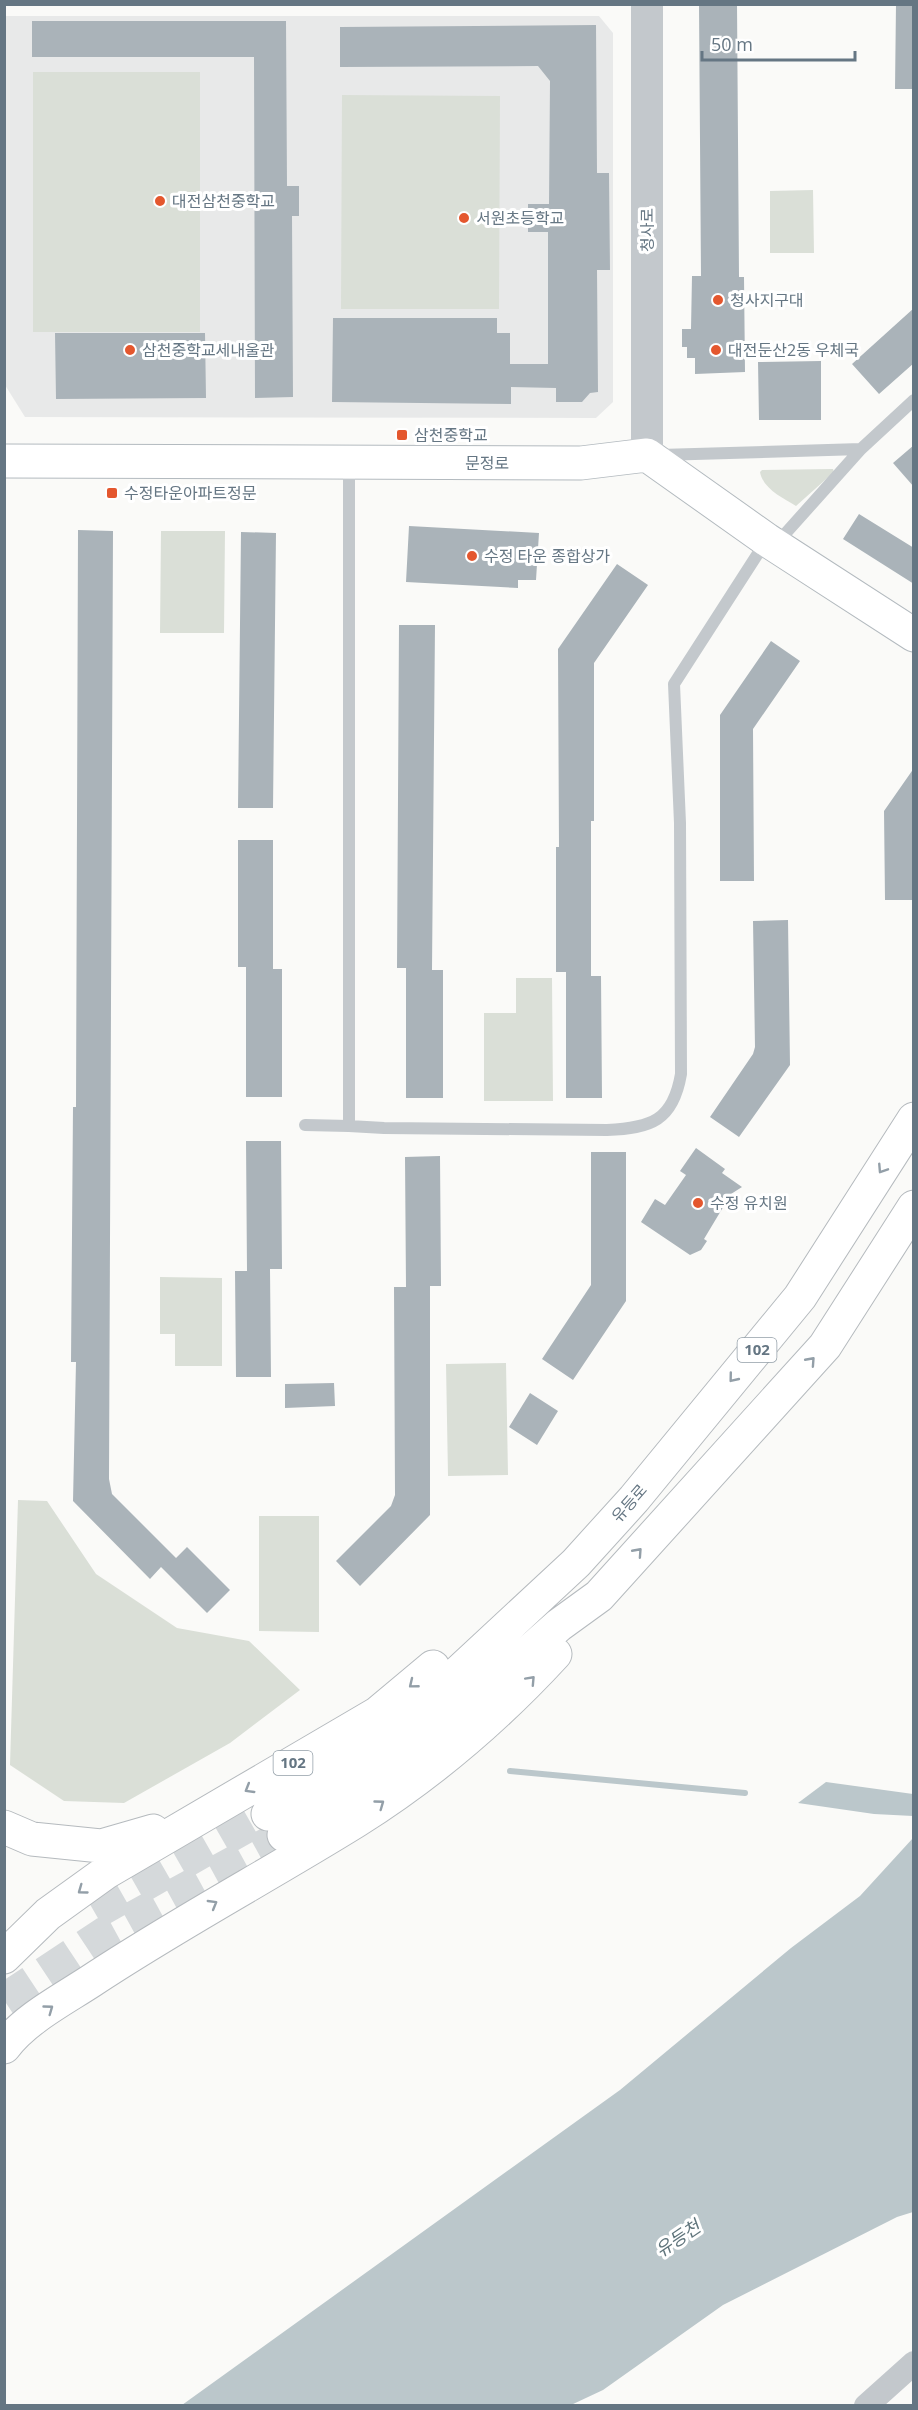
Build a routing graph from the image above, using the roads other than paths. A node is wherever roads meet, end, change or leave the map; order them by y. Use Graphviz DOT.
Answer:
graph roads {
  1 [pos="647,4"];
  2 [pos="914,400"];
  3 [pos="861,449"];
  4 [pos="647,455"];
  5 [pos="4,461"];
  6 [pos="349,462"];
  7 [pos="771,542"];
  8 [pos="914,635"];
  9 [pos="914,1119"];
  10 [pos="305,1125"];
  11 [pos="349,1126"];
  12 [pos="914,1207"];
  13 [pos="576,1563"];
  14 [pos="599,1596"];
  15 [pos="217,1808"];
  16 [pos="4,1827"];
  17 [pos="4,1957"];
  18 [pos="4,2047"];
  19 [pos="914,2363"];
  20 [pos="914,2382"];
  21 [pos="866,2406"];
  22 [pos="886,2406"];
  1 -- 4 [label="street, 청사로"];
  2 -- 3 [label="lane"];
  3 -- 4 [label="lane"];
  3 -- 7 [label="lane"];
  4 -- 6 [label="main road, 문정로"];
  4 -- 7 [label="main road"];
  5 -- 6 [label="main road, 문정로"];
  6 -- 11 [label="lane"];
  7 -- 8 [label="main road"];
  7 -- 11 [label="lane"];
  9 -- 13 [label="main road, 유등로 / 102, one-way"];
  10 -- 11 [label="lane"];
  14 -- 12 [label="main road, 유등로, one-way"];
  13 -- 14 [label="main road, 유등로"];
  13 -- 15 [label="main road, 102, one-way"];
  18 -- 14 [label="main road, one-way"];
  15 -- 16 [label="main road"];
  15 -- 17 [label="main road, 102, one-way"];
  19 -- 21 [label="street"];
  20 -- 22 [label="street"];
}
